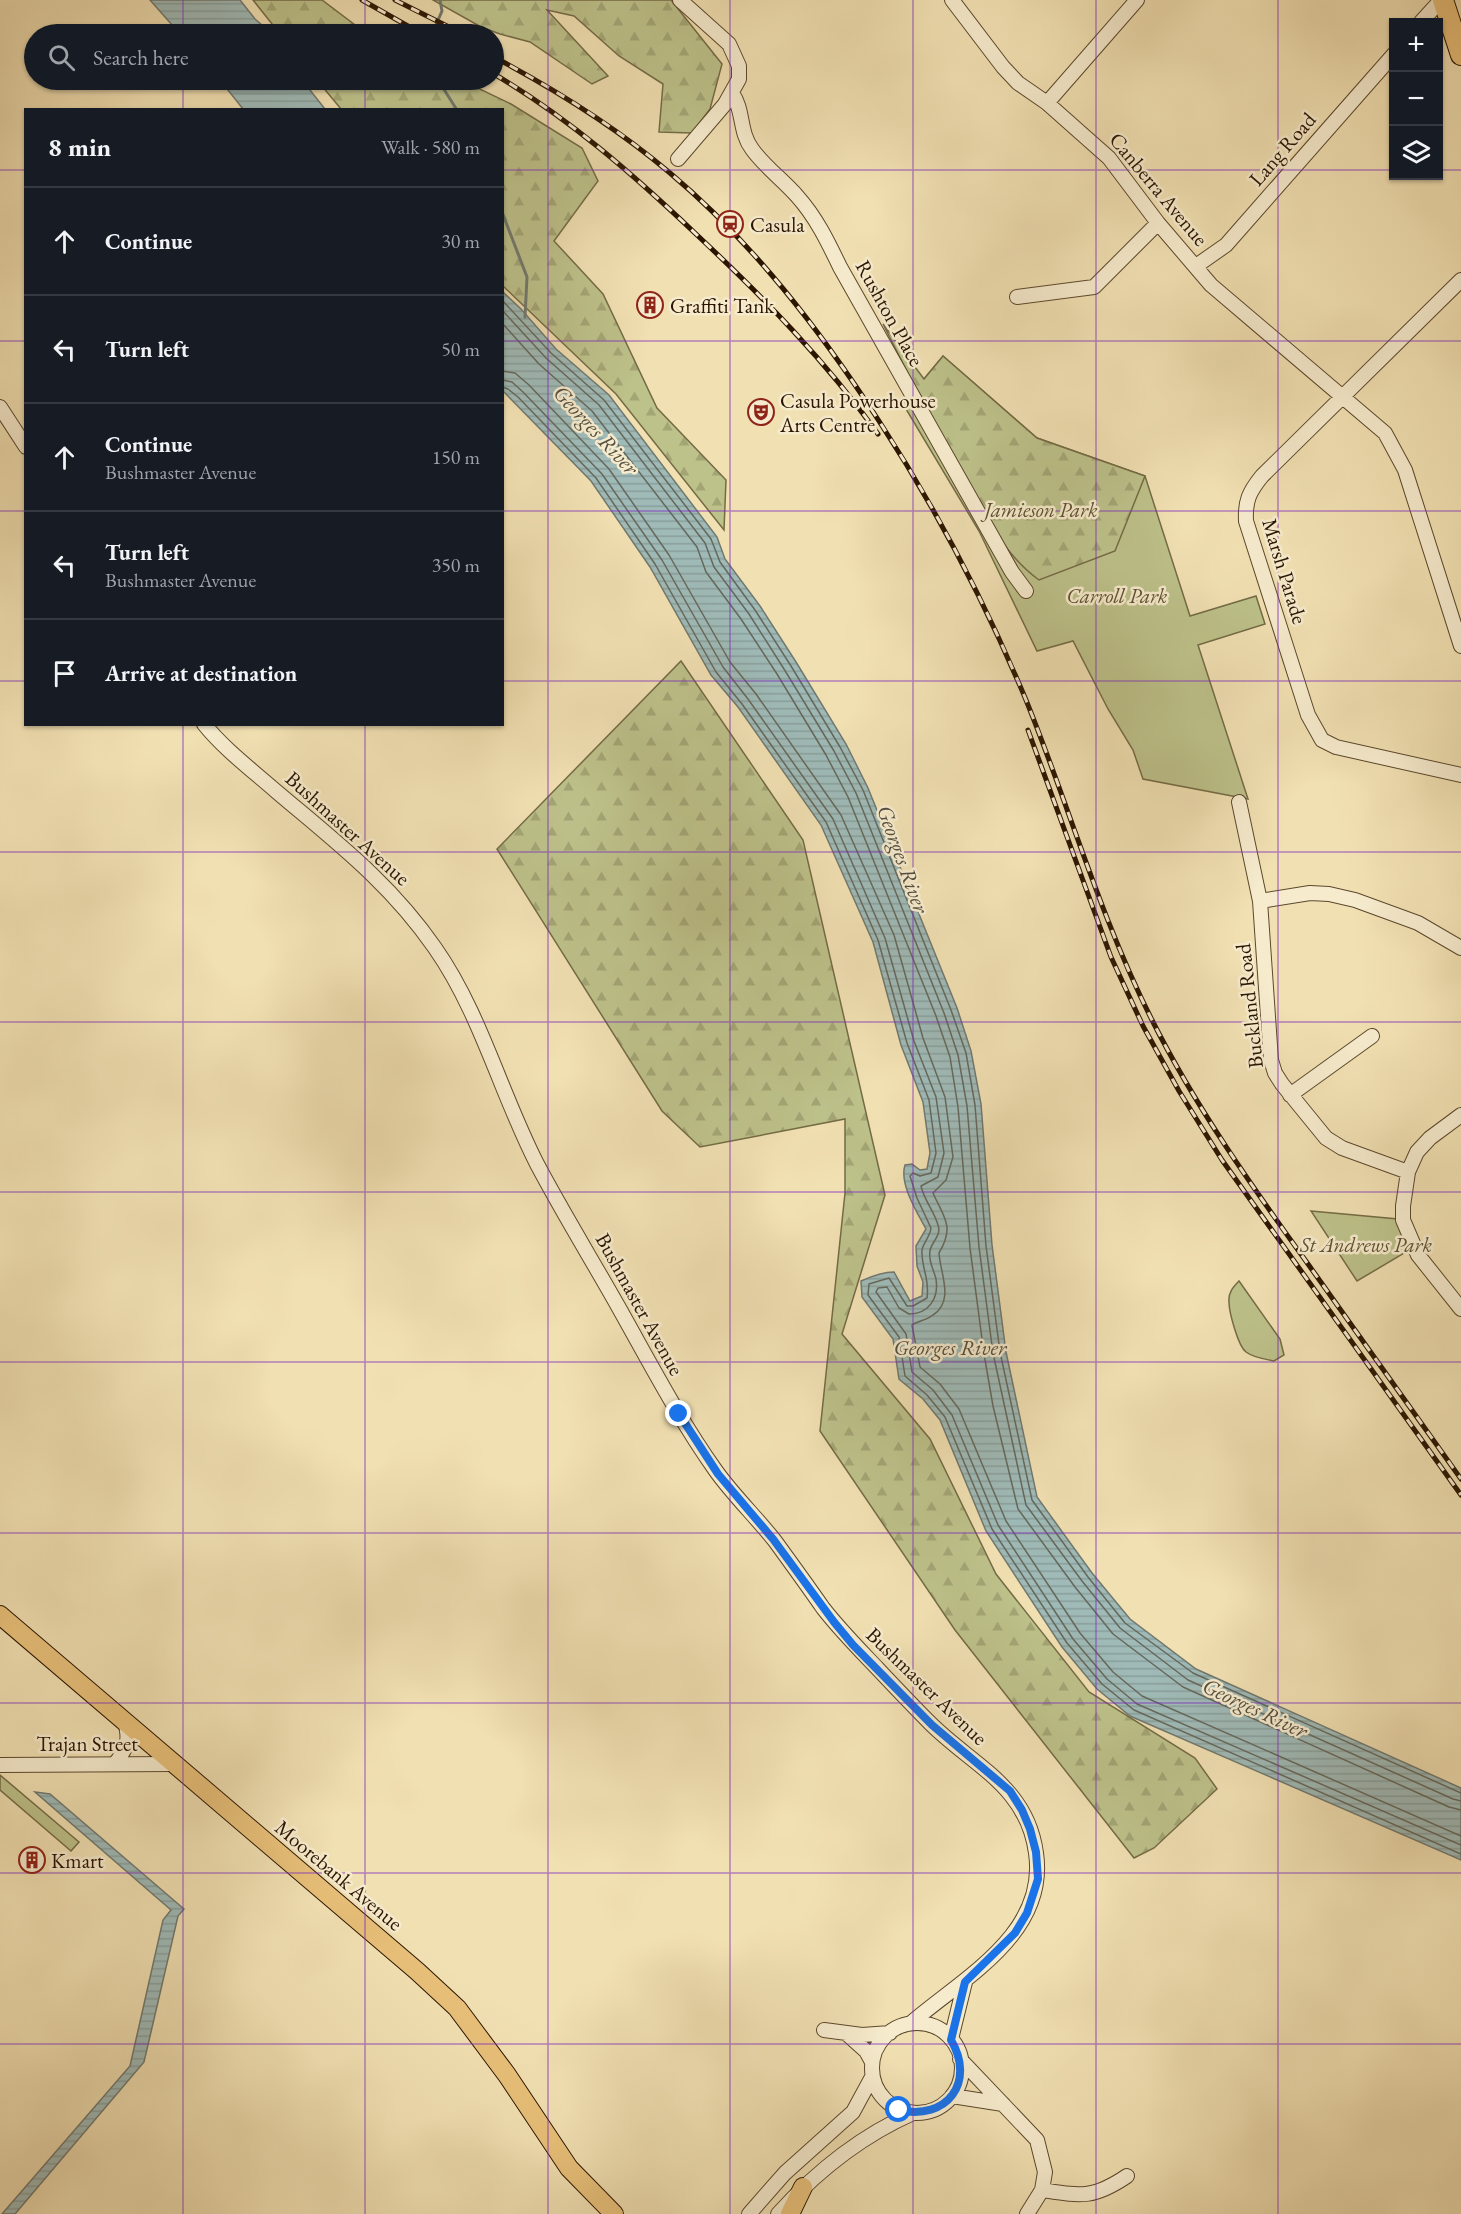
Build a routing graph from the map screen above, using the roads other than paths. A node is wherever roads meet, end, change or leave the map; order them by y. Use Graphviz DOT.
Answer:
graph roads {
  1 [pos="680,0"];
  2 [pos="952,0"];
  3 [pos="1137,0"];
  4 [pos="1442,0"];
  5 [pos="1425,18"];
  6 [pos="1461,55"];
  7 [pos="1389,60"];
  8 [pos="732,93"];
  9 [pos="1047,104"];
  10 [pos="678,159"];
  11 [pos="1158,223"];
  12 [pos="1196,266"];
  13 [pos="1461,280"];
  14 [pos="1017,297"];
  15 [pos="1342,397"];
  16 [pos="0,406"];
  17 [pos="24,444"];
  18 [pos="1026,591"];
  19 [pos="1461,646"];
  20 [pos="206,726"];
  21 [pos="1461,775"];
  22 [pos="1239,802"];
  23 [pos="1260,901"];
  24 [pos="1461,948"];
  25 [pos="1372,1036"];
  26 [pos="1290,1095"];
  27 [pos="1461,1115"];
  28 [pos="1408,1172"];
  29 [pos="1461,1309"];
  30 [pos="0,1615"];
  31 [pos="125,1722"];
  32 [pos="115,1764"];
  33 [pos="174,1764"];
  34 [pos="0,1765"];
  35 [pos="965,1982"];
  36 [pos="911,2023"];
  37 [pos="824,2030"];
  38 [pos="846,2033"];
  39 [pos="890,2033"];
  40 [pos="951,2040"];
  41 [pos="960,2059"];
  42 [pos="872,2062"];
  43 [pos="872,2077"];
  44 [pos="952,2096"];
  45 [pos="1003,2104"];
  46 [pos="913,2113"];
  47 [pos="1127,2176"];
  48 [pos="803,2187"];
  49 [pos="1042,2190"];
  50 [pos="613,2212"];
  51 [pos="750,2214"];
  52 [pos="778,2214"];
  53 [pos="790,2214"];
  54 [pos="1027,2214"];
  1 -- 8 [label="street"];
  2 -- 9 [label="street, Canberra Avenue"];
  3 -- 9 [label="street"];
  4 -- 5 [label="street"];
  4 -- 6 [label="highway"];
  7 -- 12 [label="street, Lang Road"];
  8 -- 10 [label="street"];
  8 -- 18 [label="street, Rushton Place"];
  9 -- 11 [label="street, Canberra Avenue"];
  11 -- 12 [label="street, Canberra Avenue"];
  11 -- 14 [label="street"];
  12 -- 15 [label="street, Canberra Avenue"];
  13 -- 15 [label="street, Marsh Parade"];
  15 -- 19 [label="street, Canberra Avenue"];
  15 -- 21 [label="street, Marsh Parade"];
  16 -- 17 [label="street"];
  20 -- 35 [label="street, Bushmaster Avenue"];
  22 -- 23 [label="street, Buckland Road"];
  23 -- 24 [label="street"];
  23 -- 26 [label="street, Buckland Road"];
  25 -- 26 [label="street"];
  26 -- 28 [label="street, Buckland Road"];
  27 -- 28 [label="street"];
  28 -- 29 [label="street"];
  30 -- 31 [label="main road, Moorebank Avenue"];
  31 -- 32 [label="street"];
  31 -- 33 [label="main road, Moorebank Avenue"];
  32 -- 33 [label="street, Trajan Street"];
  32 -- 34 [label="street, Trajan Street"];
  33 -- 50 [label="main road, Moorebank Avenue"];
  35 -- 36 [label="street, Bushmaster Avenue"];
  35 -- 40 [label="street"];
  36 -- 39 [label="street"];
  36 -- 40 [label="street"];
  37 -- 38 [label="street"];
  38 -- 39 [label="street"];
  38 -- 42 [label="street"];
  39 -- 42 [label="street"];
  40 -- 41 [label="street"];
  41 -- 44 [label="street"];
  41 -- 45 [label="street"];
  42 -- 43 [label="street"];
  43 -- 46 [label="street"];
  43 -- 51 [label="street"];
  44 -- 45 [label="street"];
  44 -- 46 [label="street"];
  45 -- 49 [label="street"];
  46 -- 48 [label="street"];
  47 -- 49 [label="street"];
  48 -- 52 [label="street"];
  48 -- 53 [label="main road"];
  49 -- 54 [label="street"];
}
